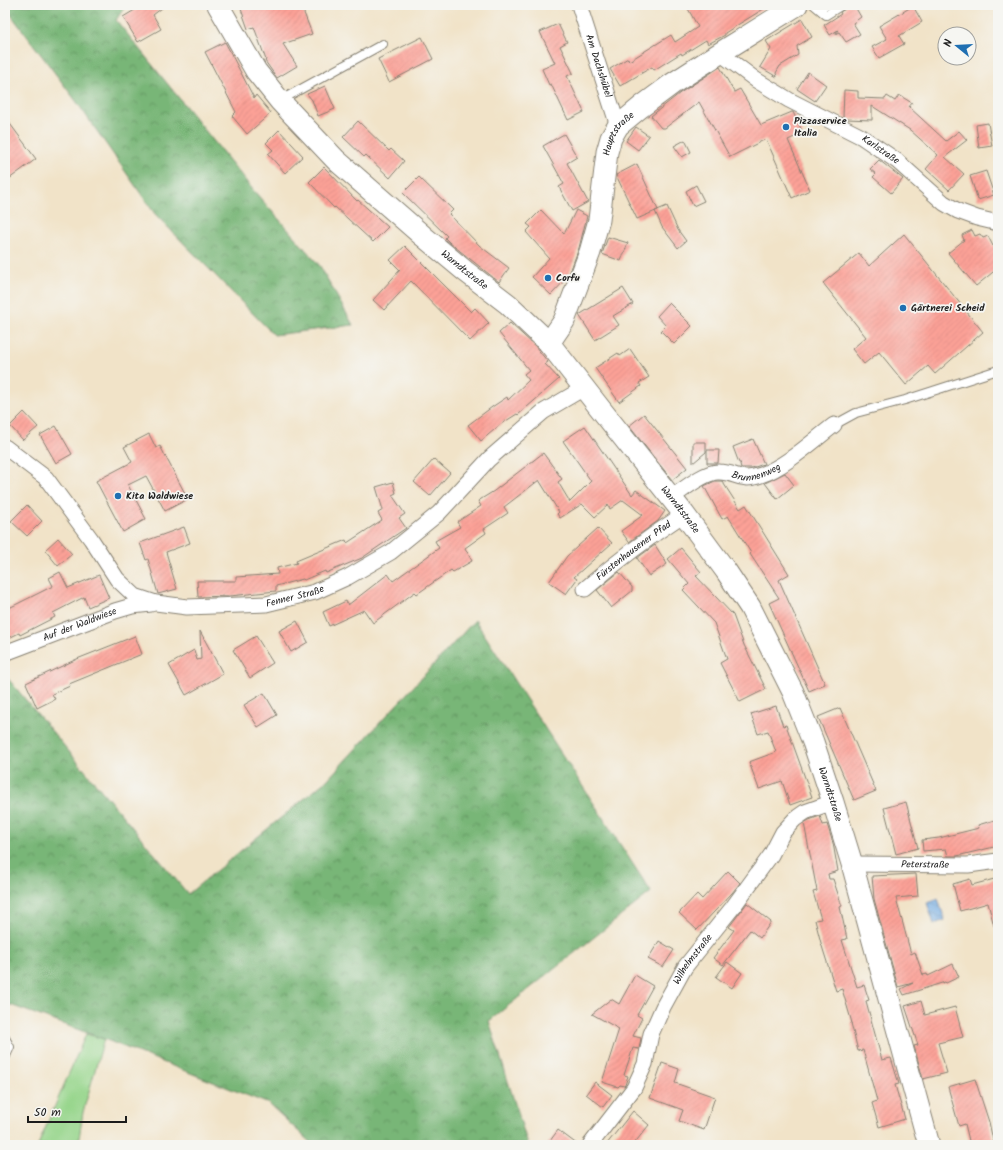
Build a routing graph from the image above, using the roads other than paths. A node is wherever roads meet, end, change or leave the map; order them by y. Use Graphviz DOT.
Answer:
graph roads {
  1 [pos="218,5"];
  2 [pos="579,5"];
  3 [pos="797,5"];
  4 [pos="842,5"];
  5 [pos="820,6"];
  6 [pos="383,44"];
  7 [pos="720,53"];
  8 [pos="280,101"];
  9 [pos="618,126"];
  10 [pos="998,223"];
  11 [pos="550,343"];
  12 [pos="998,370"];
  13 [pos="584,388"];
  14 [pos="834,425"];
  15 [pos="5,447"];
  16 [pos="671,498"];
  17 [pos="684,514"];
  18 [pos="585,589"];
  19 [pos="156,603"];
  20 [pos="5,653"];
  21 [pos="833,802"];
  22 [pos="998,861"];
  23 [pos="852,864"];
  24 [pos="5,1038"];
  25 [pos="5,1058"];
  26 [pos="590,1145"];
  27 [pos="929,1145"];
  1 -- 8 [label="main road, Warndtstraße"];
  2 -- 9 [label="street, Am Dachshübel"];
  3 -- 7 [label="main road, Hauptstraße"];
  4 -- 5 [label="lane"];
  6 -- 8 [label="lane"];
  7 -- 9 [label="main road, Hauptstraße"];
  7 -- 10 [label="street, Karlstraße"];
  8 -- 11 [label="main road, Warndtstraße"];
  9 -- 11 [label="main road, Hauptstraße"];
  11 -- 13 [label="main road, Warndtstraße"];
  12 -- 14 [label="lane"];
  13 -- 16 [label="main road, Warndtstraße"];
  13 -- 19 [label="street, Fenner Straße"];
  14 -- 16 [label="street, Brunnenweg"];
  15 -- 19 [label="street, Fenner Straße"];
  16 -- 17 [label="main road, Warndtstraße"];
  17 -- 18 [label="street, Fürstenhausener Pfad"];
  17 -- 21 [label="main road, Warndtstraße"];
  19 -- 20 [label="street, Auf der Waldwiese"];
  21 -- 23 [label="main road, Warndtstraße"];
  21 -- 26 [label="street, Wilhelmstraße"];
  22 -- 23 [label="street, Peterstraße"];
  23 -- 27 [label="main road, Warndtstraße"];
  24 -- 25 [label="lane"];
}
